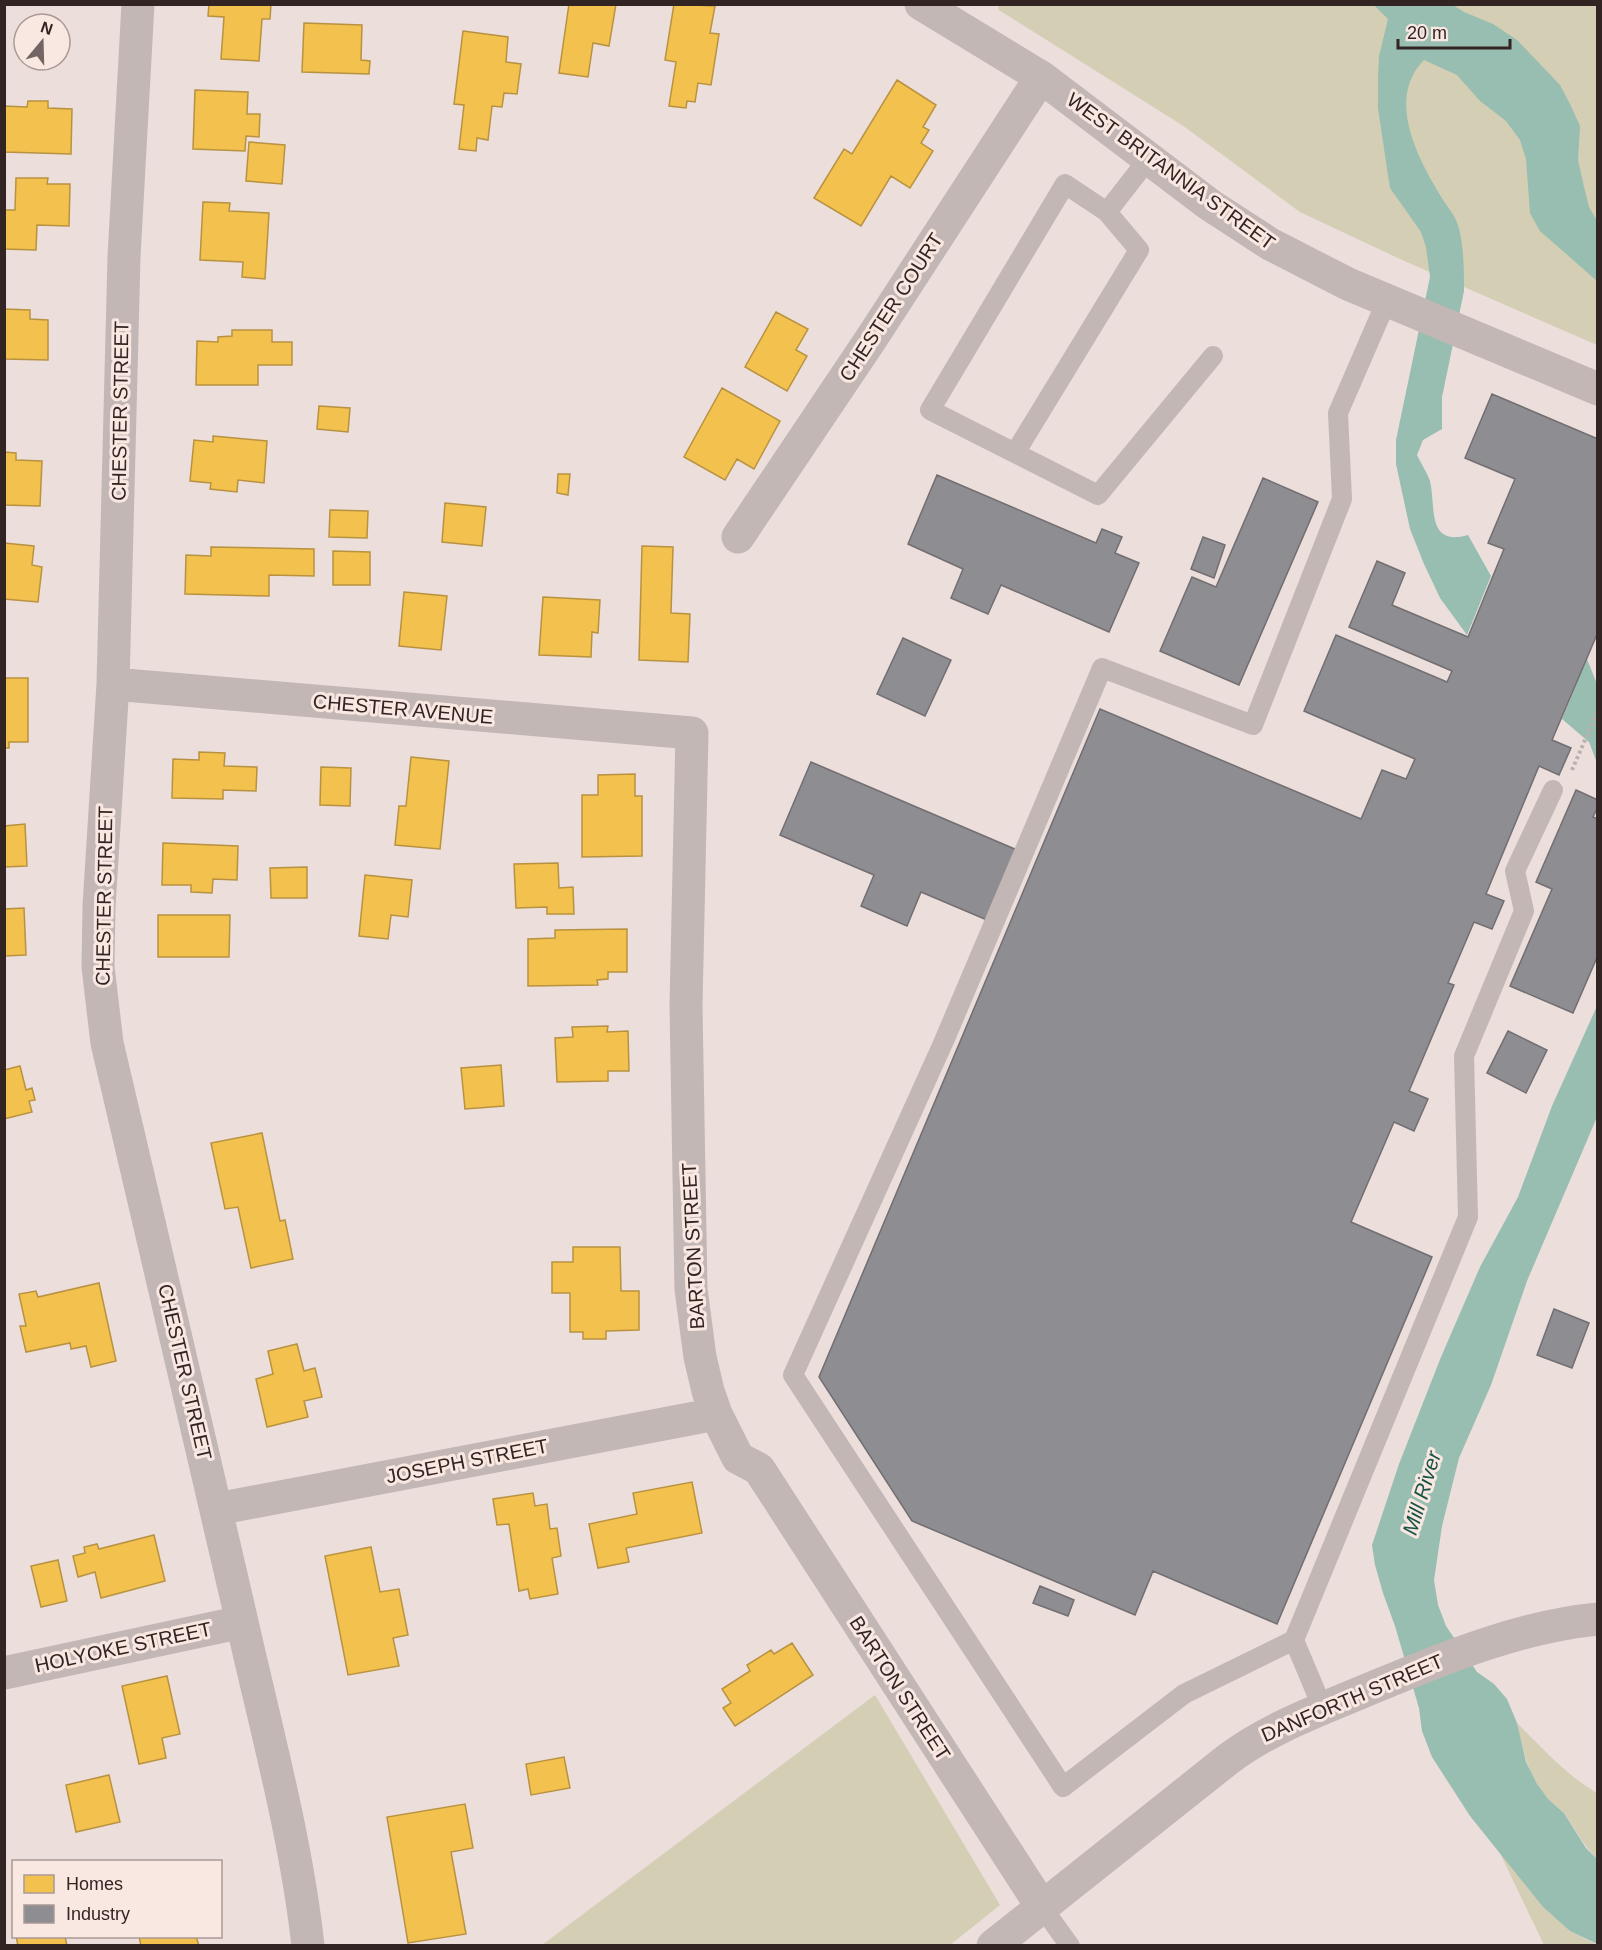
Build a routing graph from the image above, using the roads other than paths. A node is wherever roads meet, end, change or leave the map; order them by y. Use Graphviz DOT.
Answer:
graph roads {
  1 [pos="138,4"];
  2 [pos="921,4"];
  3 [pos="1041,77"];
  4 [pos="1149,158"];
  5 [pos="1107,212"];
  6 [pos="1392,303"];
  7 [pos="1213,356"];
  8 [pos="1598,389"];
  9 [pos="1015,453"];
  10 [pos="738,537"];
  11 [pos="113,684"];
  12 [pos="692,734"];
  13 [pos="1553,790"];
  14 [pos="716,1413"];
  15 [pos="217,1509"];
  16 [pos="1598,1619"];
  17 [pos="242,1622"];
  18 [pos="1294,1640"];
  19 [pos="4,1673"];
  20 [pos="1323,1708"];
  21 [pos="1042,1906"];
  22 [pos="308,1946"];
  23 [pos="993,1946"];
  24 [pos="1070,1946"];
  1 -- 11 [label="street, CHESTER STREET"];
  2 -- 3 [label="street, WEST BRITANNIA STREET"];
  3 -- 4 [label="street, WEST BRITANNIA STREET"];
  3 -- 10 [label="street, CHESTER COURT"];
  4 -- 5 [label="lane"];
  4 -- 6 [label="street, WEST BRITANNIA STREET"];
  5 -- 9 [label="lane"];
  5 -- 9 [label="lane"];
  6 -- 8 [label="street, WEST BRITANNIA STREET"];
  6 -- 18 [label="lane"];
  7 -- 9 [label="lane"];
  11 -- 12 [label="street, CHESTER AVENUE"];
  11 -- 15 [label="street, CHESTER STREET"];
  12 -- 14 [label="street, BARTON STREET"];
  13 -- 18 [label="lane"];
  14 -- 15 [label="street, JOSEPH STREET"];
  14 -- 21 [label="street, BARTON STREET"];
  15 -- 17 [label="street, CHESTER STREET"];
  16 -- 20 [label="street, DANFORTH STREET"];
  17 -- 19 [label="street, HOLYOKE STREET"];
  17 -- 22 [label="street, CHESTER STREET"];
  18 -- 20 [label="lane"];
  20 -- 21 [label="street, DANFORTH STREET"];
  21 -- 23 [label="street, DANFORTH STREET"];
  21 -- 24 [label="lane"];
}
